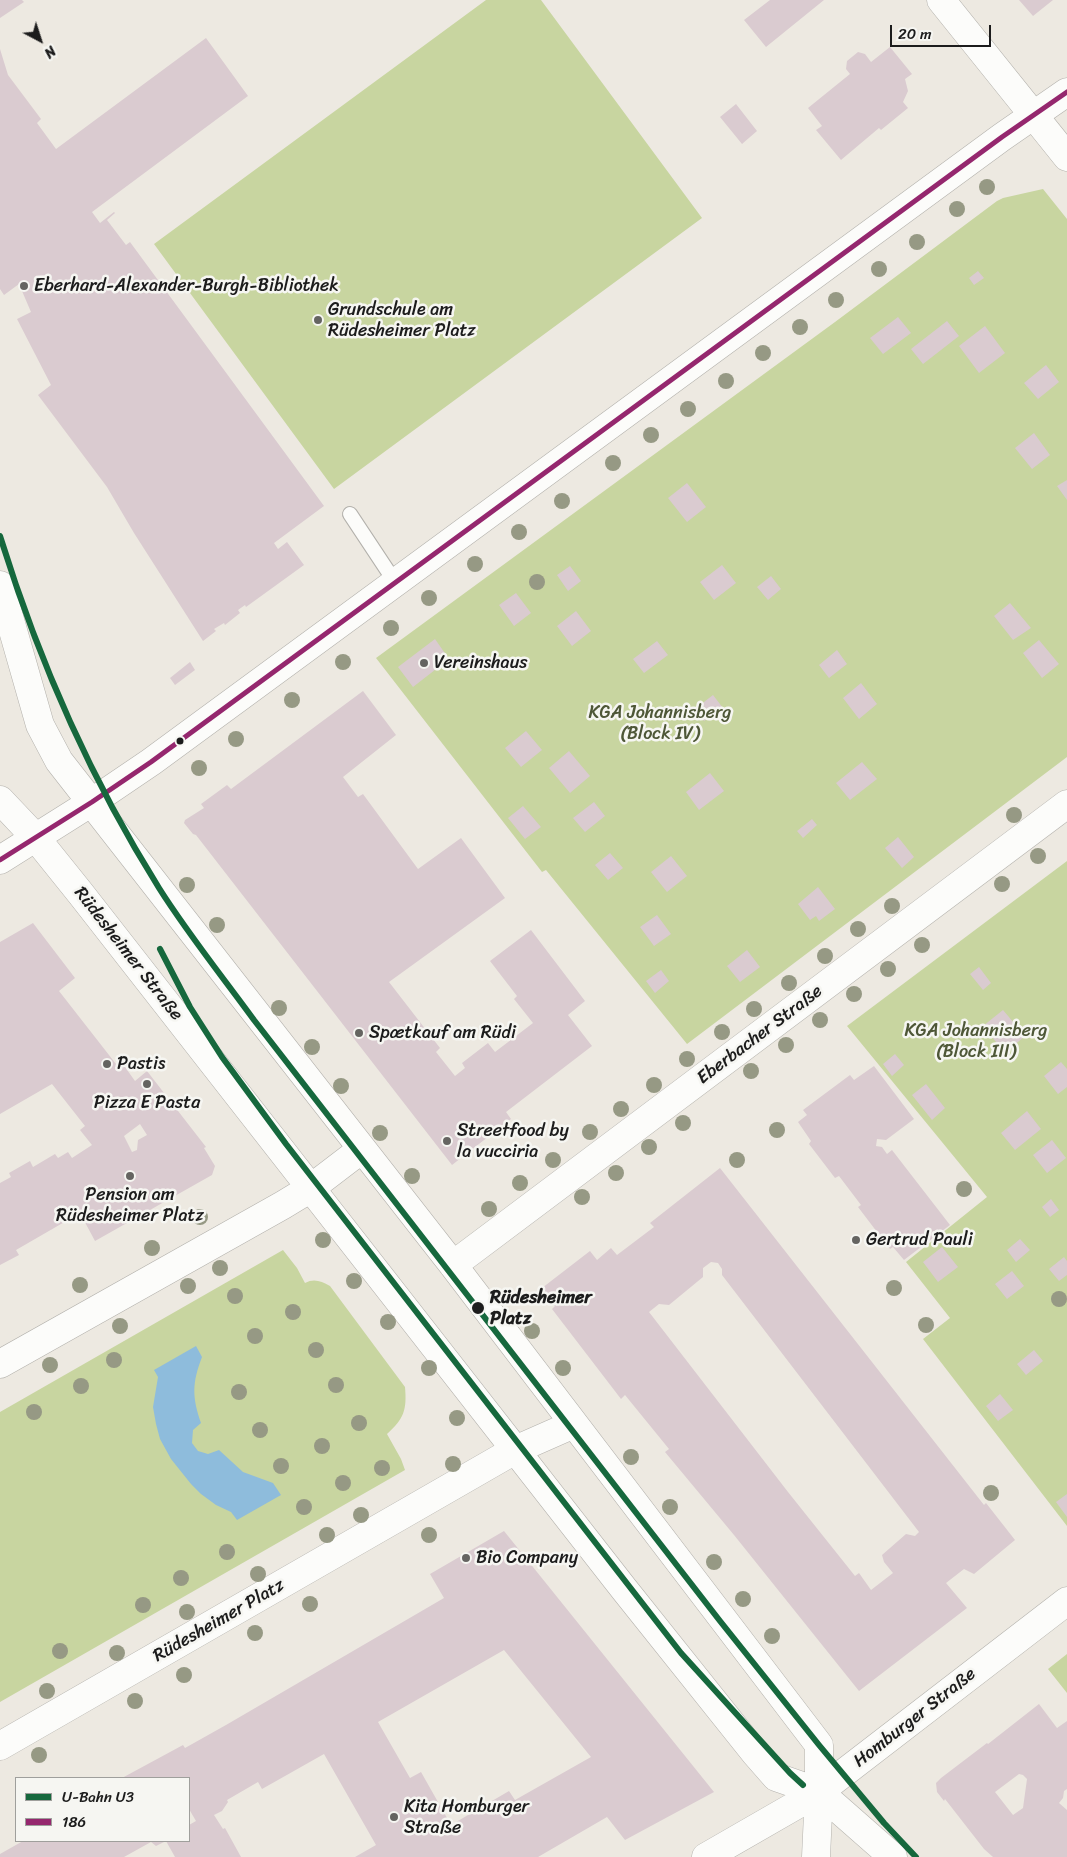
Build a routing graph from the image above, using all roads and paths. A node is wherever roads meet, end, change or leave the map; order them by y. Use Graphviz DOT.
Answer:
graph roads {
  1 [pos="941,0"];
  2 [pos="1067,92"];
  3 [pos="1034,115"];
  4 [pos="1067,157"];
  5 [pos="350,514"];
  6 [pos="396,582"];
  7 [pos="0,586"];
  8 [pos="0,800"];
  9 [pos="92,802"];
  10 [pos="1067,804"];
  11 [pos="36,838"];
  12 [pos="0,860"];
  13 [pos="362,1148"];
  14 [pos="311,1188"];
  15 [pos="453,1265"];
  16 [pos="0,1364"];
  17 [pos="574,1424"];
  18 [pos="515,1450"];
  19 [pos="1067,1601"];
  20 [pos="0,1746"];
  21 [pos="819,1792"];
  22 [pos="706,1857"];
  23 [pos="816,1857"];
  24 [pos="893,1857"];
  1 -- 3 [label="street"];
  2 -- 3 [label="street"];
  3 -- 4 [label="street"];
  3 -- 6 [label="street"];
  5 -- 6 [label="lane"];
  6 -- 9 [label="street"];
  7 -- 9 [label="street"];
  8 -- 11 [label="street, Rüdesheimer Straße"];
  9 -- 11 [label="street"];
  9 -- 13 [label="street"];
  10 -- 15 [label="street, Eberbacher Straße"];
  11 -- 12 [label="street"];
  11 -- 14 [label="street, Rüdesheimer Straße"];
  13 -- 14 [label="street"];
  13 -- 15 [label="street"];
  14 -- 16 [label="street"];
  14 -- 18 [label="street, Rüdesheimer Straße"];
  15 -- 17 [label="street"];
  17 -- 18 [label="street"];
  17 -- 21 [label="street"];
  18 -- 20 [label="street, Rüdesheimer Platz"];
  18 -- 21 [label="street, Rüdesheimer Straße"];
  19 -- 21 [label="street, Homburger Straße"];
  21 -- 22 [label="street, Homburger Straße"];
  21 -- 23 [label="street"];
  21 -- 24 [label="street"];
}
